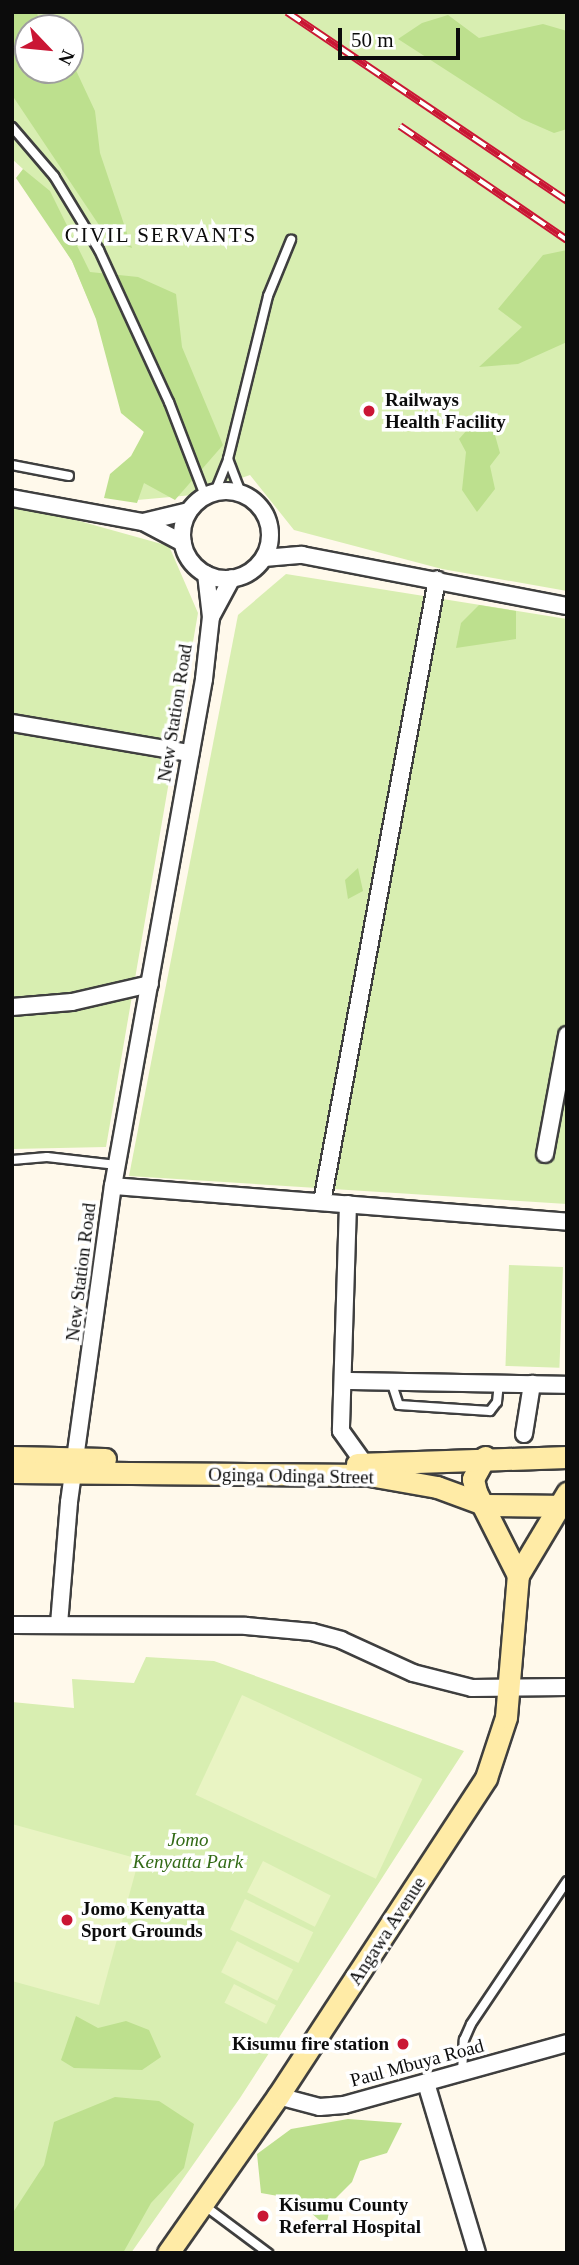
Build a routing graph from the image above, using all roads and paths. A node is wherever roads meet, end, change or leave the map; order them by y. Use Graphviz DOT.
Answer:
graph roads {
  1 [pos="12,127"];
  2 [pos="291,240"];
  3 [pos="228,458"];
  4 [pos="12,465"];
  5 [pos="69,476"];
  6 [pos="241,493"];
  7 [pos="210,494"];
  8 [pos="12,498"];
  9 [pos="190,511"];
  10 [pos="143,522"];
  11 [pos="270,535"];
  12 [pos="183,543"];
  13 [pos="302,555"];
  14 [pos="264,558"];
  15 [pos="206,574"];
  16 [pos="232,578"];
  17 [pos="437,580"];
  18 [pos="567,606"];
  19 [pos="211,617"];
  20 [pos="12,723"];
  21 [pos="190,753"];
  22 [pos="150,984"];
  23 [pos="12,1007"];
  24 [pos="567,1035"];
  25 [pos="545,1154"];
  26 [pos="12,1160"];
  27 [pos="117,1165"];
  28 [pos="113,1186"];
  29 [pos="322,1202"];
  30 [pos="348,1204"];
  31 [pos="567,1222"];
  32 [pos="345,1381"];
  33 [pos="391,1381"];
  34 [pos="499,1382"];
  35 [pos="532,1384"];
  36 [pos="567,1385"];
  37 [pos="524,1433"];
  38 [pos="12,1457"];
  39 [pos="485,1457"];
  40 [pos="565,1460"];
  41 [pos="76,1466"];
  42 [pos="369,1470"];
  43 [pos="12,1472"];
  44 [pos="564,1502"];
  45 [pos="486,1505"];
  46 [pos="518,1575"];
  47 [pos="59,1624"];
  48 [pos="12,1625"];
  49 [pos="508,1685"];
  50 [pos="567,1687"];
  51 [pos="567,1881"];
  52 [pos="567,2043"];
  53 [pos="462,2073"];
  54 [pos="426,2083"];
  55 [pos="278,2096"];
  56 [pos="202,2204"];
  57 [pos="168,2253"];
  58 [pos="268,2253"];
  59 [pos="477,2253"];
  1 -- 7 [label="lane"];
  2 -- 3 [label="lane"];
  3 -- 6 [label="lane"];
  3 -- 7 [label="lane"];
  4 -- 5 [label="lane"];
  6 -- 7 [label="street"];
  6 -- 11 [label="street"];
  7 -- 9 [label="street"];
  8 -- 10 [label="street"];
  9 -- 10 [label="street"];
  9 -- 12 [label="street"];
  10 -- 12 [label="street"];
  11 -- 13 [label="street"];
  11 -- 14 [label="street"];
  12 -- 15 [label="street"];
  13 -- 14 [label="street"];
  13 -- 17 [label="street"];
  14 -- 16 [label="street"];
  15 -- 16 [label="street"];
  15 -- 19 [label="street, New Station Road"];
  16 -- 19 [label="street, New Station Road"];
  17 -- 18 [label="street"];
  17 -- 29 [label="street"];
  19 -- 21 [label="street, New Station Road"];
  20 -- 21 [label="street"];
  21 -- 22 [label="street, New Station Road"];
  22 -- 23 [label="street"];
  22 -- 27 [label="street, New Station Road"];
  24 -- 25 [label="street"];
  26 -- 27 [label="lane"];
  27 -- 28 [label="street, New Station Road"];
  28 -- 29 [label="street"];
  28 -- 41 [label="street, New Station Road"];
  29 -- 30 [label="street"];
  30 -- 31 [label="street"];
  30 -- 32 [label="street"];
  32 -- 33 [label="street"];
  32 -- 42 [label="street"];
  33 -- 34 [label="street"];
  33 -- 34 [label="lane"];
  34 -- 35 [label="street"];
  35 -- 36 [label="street"];
  35 -- 37 [label="street"];
  38 -- 41 [label="main road, Oginga Odinga Street"];
  39 -- 40 [label="main road, Oginga Odinga Street"];
  39 -- 42 [label="main road, Oginga Odinga Street"];
  39 -- 45 [label="main road, Angawa Avenue"];
  41 -- 42 [label="main road, Oginga Odinga Street"];
  41 -- 43 [label="main road, Oginga Odinga Street"];
  41 -- 47 [label="street, New Station Road"];
  42 -- 45 [label="main road, Oginga Odinga Street"];
  44 -- 45 [label="main road, Oginga Odinga Street"];
  44 -- 46 [label="main road, Angawa Avenue"];
  45 -- 46 [label="main road, Angawa Avenue"];
  46 -- 49 [label="main road, Angawa Avenue"];
  47 -- 48 [label="street"];
  47 -- 49 [label="street"];
  49 -- 50 [label="street"];
  49 -- 55 [label="main road, Angawa Avenue"];
  51 -- 53 [label="lane"];
  52 -- 53 [label="street, Paul Mbuya Road"];
  53 -- 54 [label="street, Paul Mbuya Road"];
  54 -- 55 [label="street, Paul Mbuya Road"];
  54 -- 59 [label="street"];
  55 -- 56 [label="main road, Angawa Avenue"];
  56 -- 57 [label="main road, Angawa Avenue"];
  56 -- 58 [label="lane"];
}
